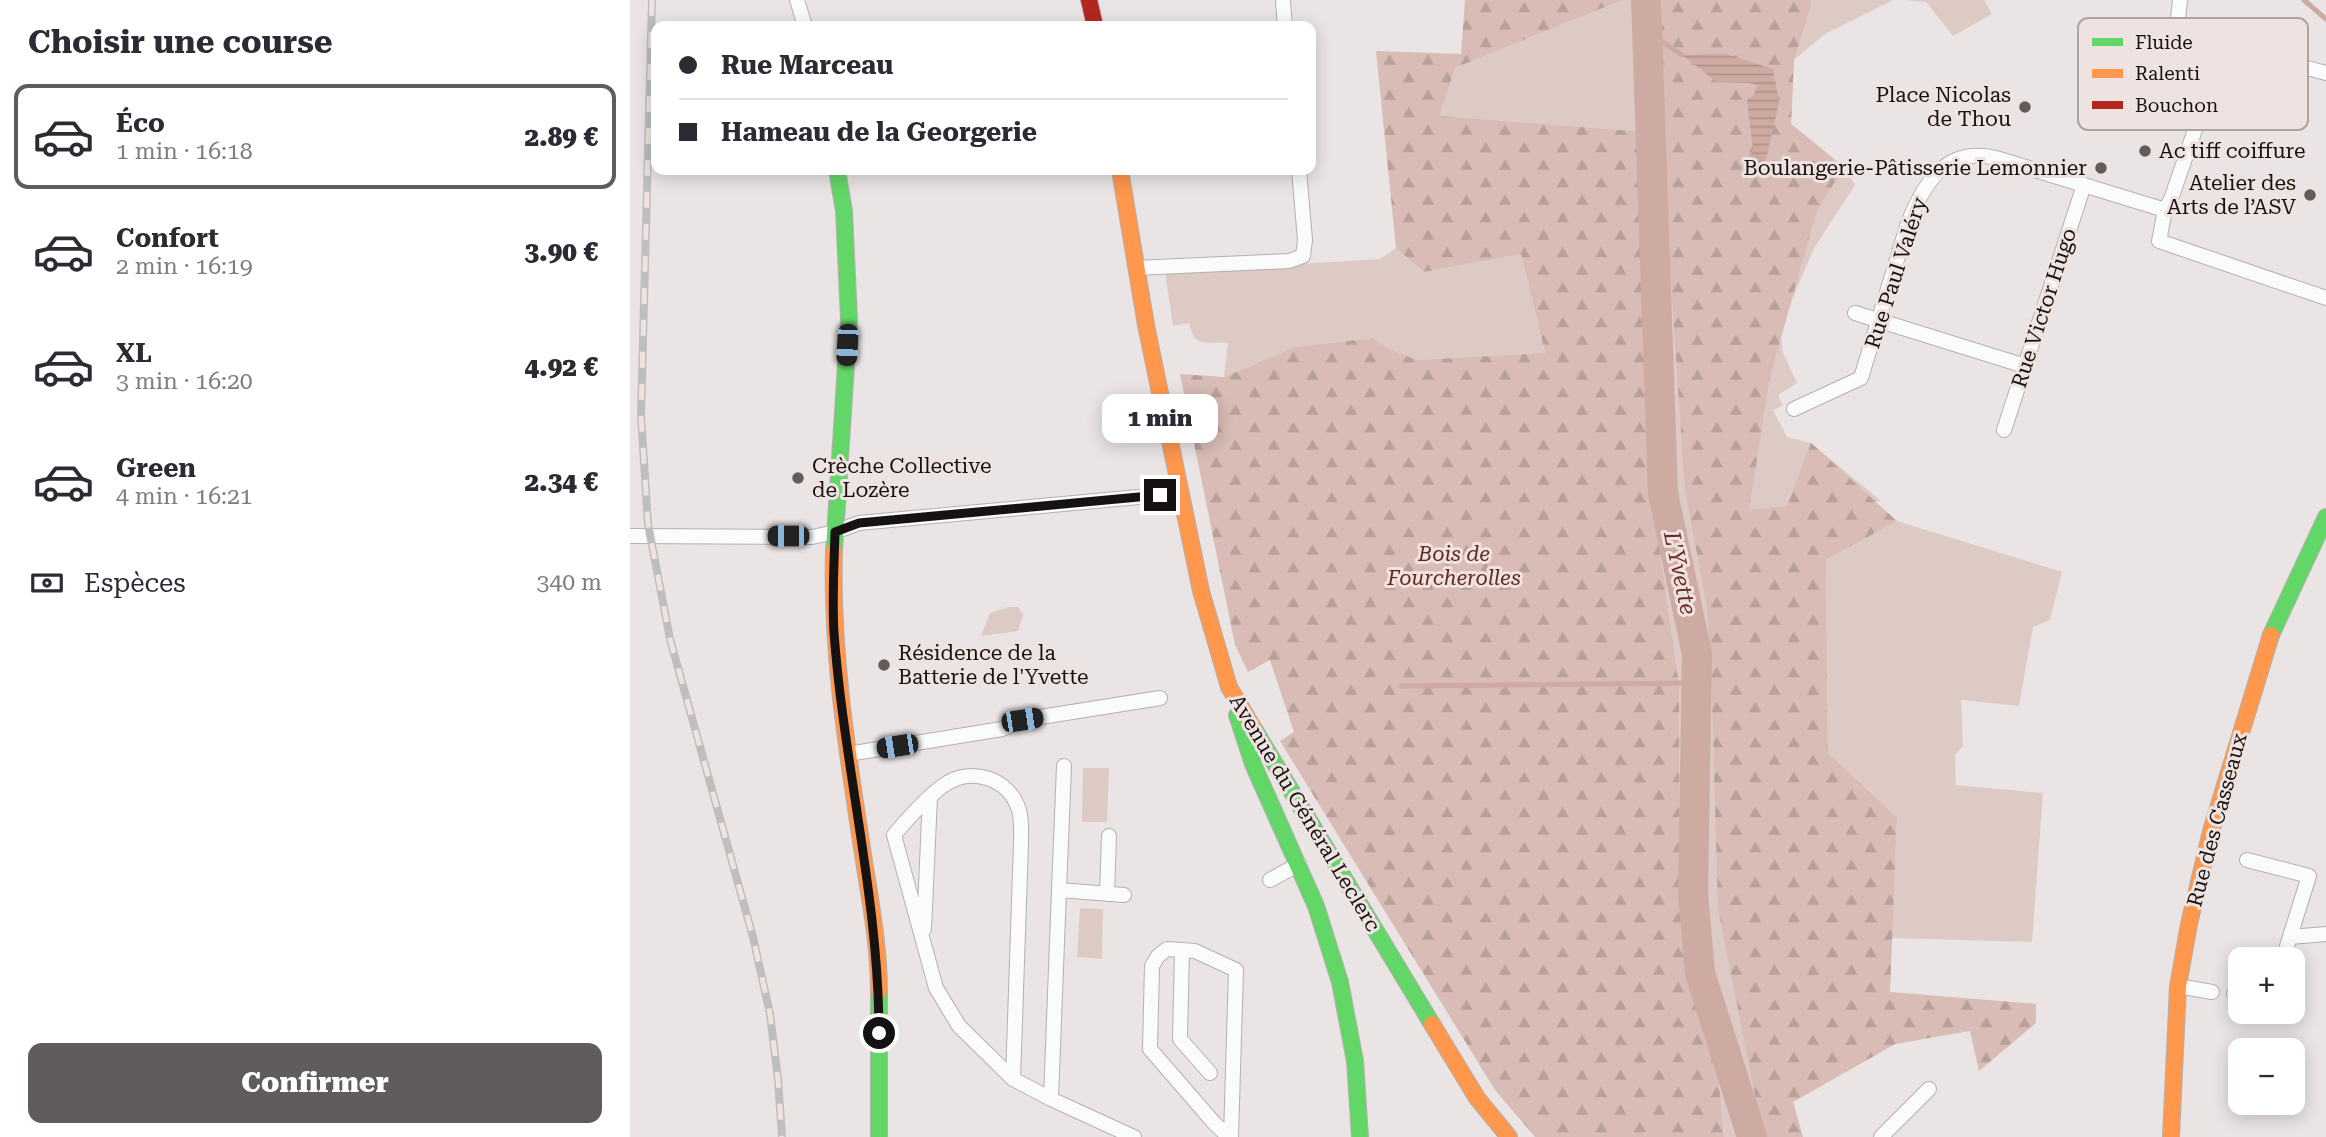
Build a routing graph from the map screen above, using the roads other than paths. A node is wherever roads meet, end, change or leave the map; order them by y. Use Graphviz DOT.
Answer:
graph roads {
  1 [pos="797,0"];
  2 [pos="1089,0"];
  3 [pos="2180,0"];
  4 [pos="1283,2"];
  5 [pos="2178,18"];
  6 [pos="803,21"];
  7 [pos="1094,21"];
  8 [pos="1285,21"];
  9 [pos="2308,68"];
  10 [pos="2326,73"];
  11 [pos="2195,130"];
  12 [pos="838,175"];
  13 [pos="1120,175"];
  14 [pos="1299,175"];
  15 [pos="2084,185"];
  16 [pos="2165,210"];
  17 [pos="1136,268"];
  18 [pos="2326,298"];
  19 [pos="1855,313"];
  20 [pos="1880,322"];
  21 [pos="2025,366"];
  22 [pos="1794,409"];
  23 [pos="2004,430"];
  24 [pos="1160,495"];
  25 [pos="2326,517"];
  26 [pos="835,532"];
  27 [pos="630,536"];
  28 [pos="1229,687"];
  29 [pos="1160,698"];
  30 [pos="848,754"];
  31 [pos="1064,766"];
  32 [pos="930,797"];
  33 [pos="1109,836"];
  34 [pos="2247,860"];
  35 [pos="1299,864"];
  36 [pos="1270,880"];
  37 [pos="1059,890"];
  38 [pos="1107,894"];
  39 [pos="1124,895"];
  40 [pos="2326,934"];
  41 [pos="2290,937"];
  42 [pos="923,941"];
  43 [pos="2287,947"];
  44 [pos="1182,950"];
  45 [pos="2178,986"];
  46 [pos="2212,992"];
  47 [pos="1210,1073"];
  48 [pos="1013,1079"];
  49 [pos="1928,1088"];
  50 [pos="1051,1100"];
  51 [pos="879,1137"];
  52 [pos="1134,1137"];
  53 [pos="1230,1137"];
  54 [pos="1360,1137"];
  55 [pos="1509,1137"];
  56 [pos="1881,1137"];
  57 [pos="2171,1137"];
  1 -- 6 [label="street"];
  2 -- 7 [label="street"];
  3 -- 5 [label="street"];
  4 -- 8 [label="street"];
  9 -- 10 [label="street"];
  11 -- 16 [label="street"];
  12 -- 26 [label="street"];
  13 -- 17 [label="street, Avenue du Général Leclerc"];
  14 -- 17 [label="street"];
  15 -- 16 [label="street, Rue Paul Valéry"];
  15 -- 20 [label="street, Rue Paul Valéry"];
  15 -- 21 [label="street, Rue Victor Hugo"];
  16 -- 18 [label="street"];
  17 -- 28 [label="street, Avenue du Général Leclerc"];
  19 -- 20 [label="street"];
  20 -- 21 [label="street"];
  20 -- 22 [label="street, Rue Paul Valéry"];
  21 -- 23 [label="street, Rue Victor Hugo"];
  24 -- 26 [label="street"];
  25 -- 45 [label="street, Rue des Casseaux"];
  26 -- 27 [label="street"];
  26 -- 30 [label="street"];
  28 -- 35 [label="street"];
  28 -- 55 [label="street, Avenue du Général Leclerc"];
  29 -- 30 [label="street"];
  30 -- 51 [label="street"];
  31 -- 37 [label="street"];
  32 -- 42 [label="street"];
  32 -- 42 [label="street"];
  32 -- 48 [label="street"];
  33 -- 38 [label="street"];
  34 -- 41 [label="street"];
  35 -- 36 [label="street"];
  35 -- 54 [label="street"];
  37 -- 38 [label="street"];
  37 -- 50 [label="street"];
  38 -- 39 [label="street"];
  40 -- 41 [label="street"];
  41 -- 43 [label="street"];
  42 -- 48 [label="street"];
  44 -- 47 [label="street"];
  44 -- 53 [label="street"];
  44 -- 53 [label="street"];
  45 -- 46 [label="street"];
  45 -- 57 [label="street, Rue des Casseaux"];
  48 -- 50 [label="street"];
  49 -- 56 [label="street"];
  50 -- 52 [label="street"];
}
